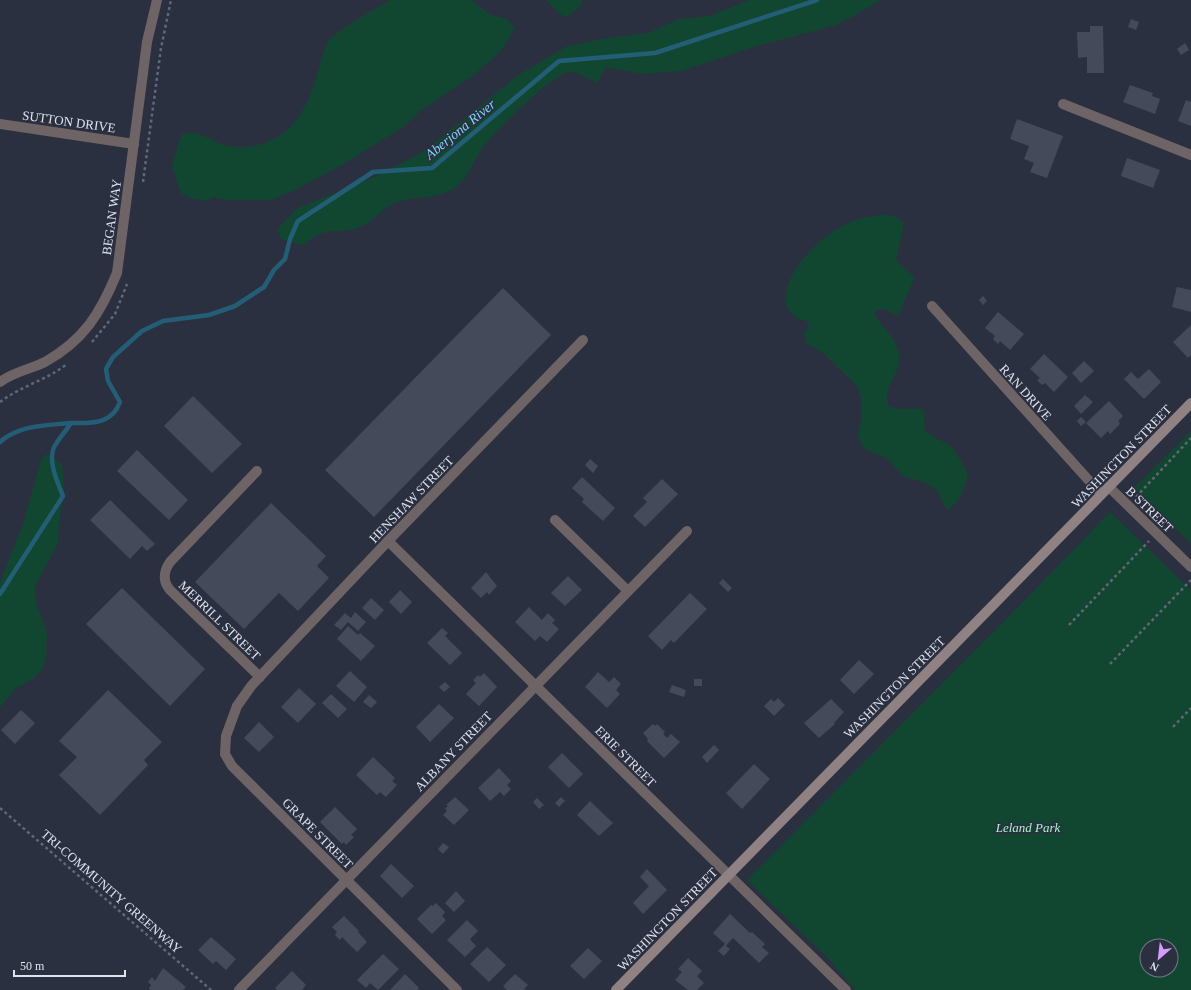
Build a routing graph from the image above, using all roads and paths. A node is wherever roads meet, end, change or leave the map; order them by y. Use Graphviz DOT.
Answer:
graph roads {
  1 [pos="157,0"];
  2 [pos="1063,104"];
  3 [pos="0,124"];
  4 [pos="134,144"];
  5 [pos="1191,155"];
  6 [pos="932,306"];
  7 [pos="583,340"];
  8 [pos="0,382"];
  9 [pos="1191,403"];
  10 [pos="1191,438"];
  11 [pos="256,471"];
  12 [pos="1105,491"];
  13 [pos="1127,506"];
  14 [pos="555,520"];
  15 [pos="687,530"];
  16 [pos="1156,533"];
  17 [pos="388,541"];
  18 [pos="1191,567"];
  19 [pos="1191,580"];
  20 [pos="628,592"];
  21 [pos="1069,625"];
  22 [pos="1110,664"];
  23 [pos="260,677"];
  24 [pos="536,685"];
  25 [pos="1191,708"];
  26 [pos="1173,727"];
  27 [pos="0,808"];
  28 [pos="728,875"];
  29 [pos="346,880"];
  30 [pos="211,990"];
  31 [pos="239,990"];
  32 [pos="457,990"];
  33 [pos="616,990"];
  34 [pos="846,990"];
  1 -- 4 [label="street, BEGAN WAY"];
  2 -- 5 [label="street"];
  3 -- 4 [label="street, SUTTON DRIVE"];
  4 -- 8 [label="street, BEGAN WAY"];
  6 -- 12 [label="street, RAN DRIVE"];
  7 -- 17 [label="street, HENSHAW STREET"];
  9 -- 12 [label="main road, WASHINGTON STREET"];
  10 -- 13 [label="path"];
  11 -- 23 [label="street, MERRILL STREET"];
  12 -- 13 [label="street, B STREET"];
  12 -- 28 [label="main road, WASHINGTON STREET"];
  13 -- 16 [label="street, B STREET"];
  14 -- 20 [label="street"];
  15 -- 20 [label="street, ALBANY STREET"];
  16 -- 18 [label="street, B STREET"];
  16 -- 21 [label="path"];
  17 -- 23 [label="street, HENSHAW STREET"];
  17 -- 24 [label="street, ERIE STREET"];
  19 -- 22 [label="path"];
  20 -- 24 [label="street, ALBANY STREET"];
  23 -- 29 [label="street, GRAPE STREET"];
  24 -- 28 [label="street, ERIE STREET"];
  24 -- 29 [label="street, ALBANY STREET"];
  25 -- 26 [label="path"];
  27 -- 30 [label="path, TRI-COMMUNITY GREENWAY"];
  28 -- 33 [label="main road, WASHINGTON STREET"];
  28 -- 34 [label="street, ERIE STREET"];
  29 -- 31 [label="street, ALBANY STREET"];
  29 -- 32 [label="street, GRAPE STREET"];
}
